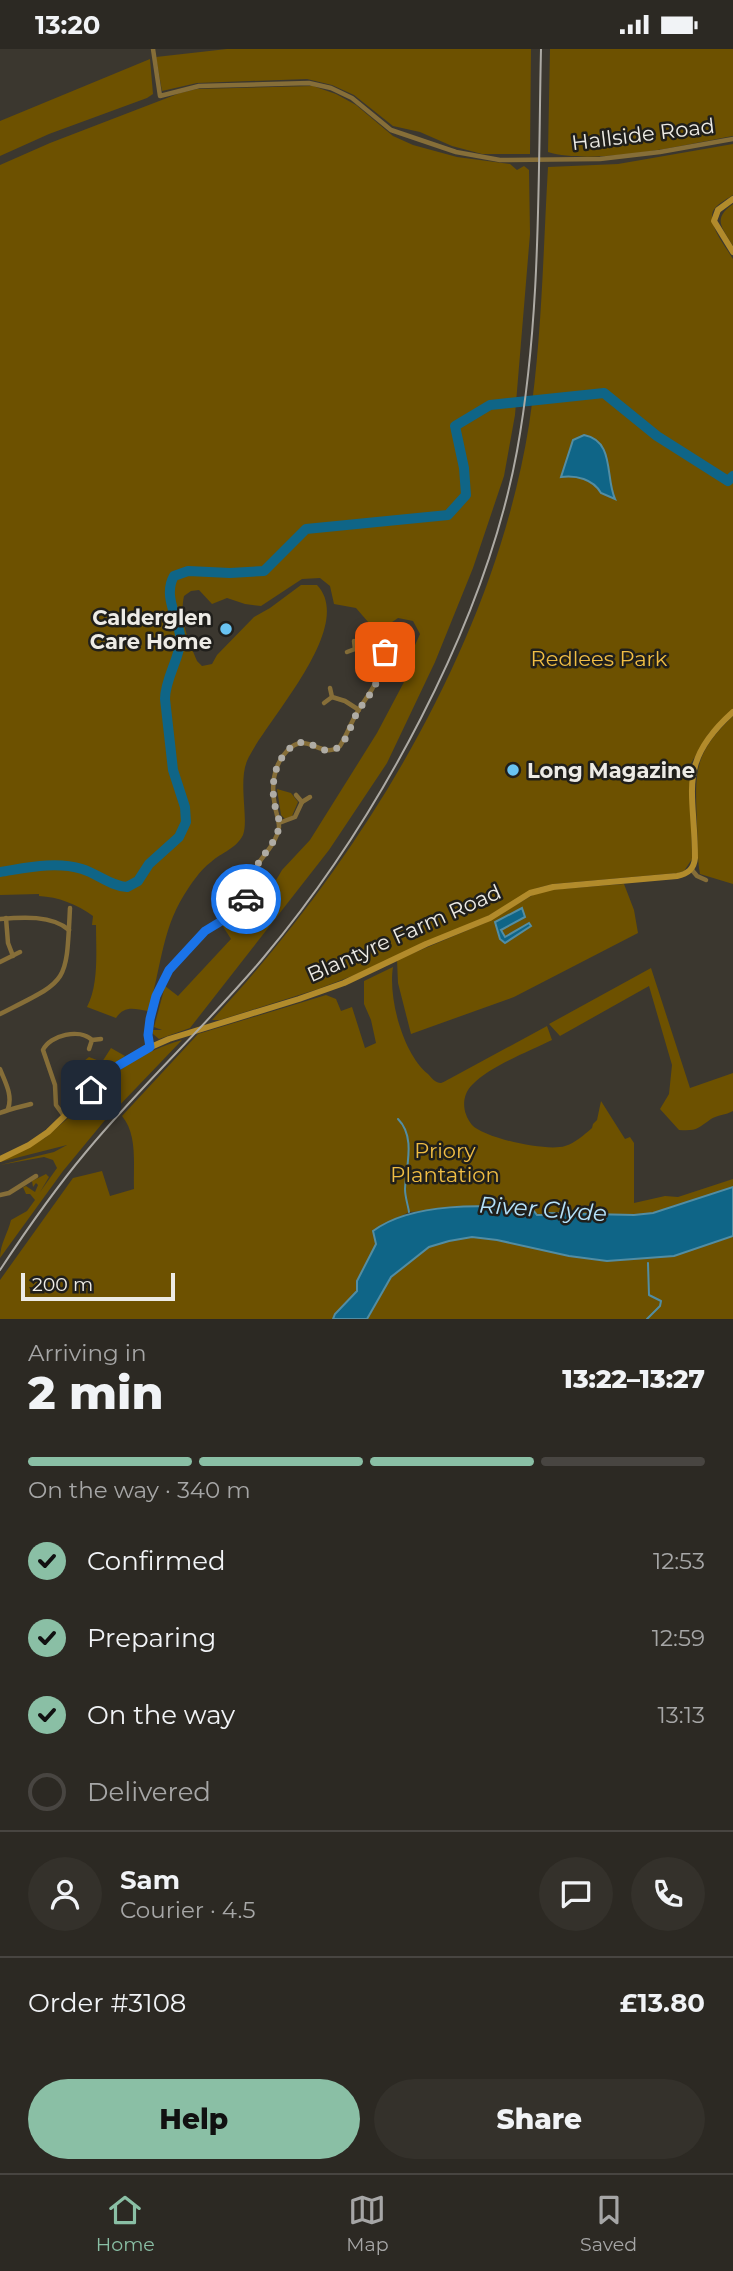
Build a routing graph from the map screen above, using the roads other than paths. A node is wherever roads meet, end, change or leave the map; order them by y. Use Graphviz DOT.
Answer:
graph roads {
  1 [pos="153,49"];
  2 [pos="733,139"];
  3 [pos="733,199"];
  4 [pos="733,252"];
  5 [pos="354,641"];
  6 [pos="355,649"];
  7 [pos="347,652"];
  8 [pos="373,653"];
  9 [pos="378,660"];
  10 [pos="330,688"];
  11 [pos="332,697"];
  12 [pos="324,703"];
  13 [pos="359,710"];
  14 [pos="733,712"];
  15 [pos="296,795"];
  16 [pos="310,797"];
  17 [pos="302,802"];
  18 [pos="279,823"];
  19 [pos="692,870"];
  20 [pos="706,880"];
  21 [pos="221,890"];
  22 [pos="223,898"];
  23 [pos="232,898"];
  24 [pos="70,908"];
  25 [pos="3,919"];
  26 [pos="220,921"];
  27 [pos="69,930"];
  28 [pos="20,953"];
  29 [pos="13,956"];
  30 [pos="0,963"];
  31 [pos="0,1014"];
  32 [pos="100,1039"];
  33 [pos="92,1040"];
  34 [pos="150,1047"];
  35 [pos="89,1049"];
  36 [pos="0,1069"];
  37 [pos="31,1104"];
  38 [pos="8,1109"];
  39 [pos="0,1113"];
  40 [pos="65,1117"];
  41 [pos="0,1159"];
  42 [pos="36,1176"];
  43 [pos="0,1195"];
  1 -- 2 [label="street, Hallside Road"];
  3 -- 4 [label="main road"];
  5 -- 6 [label="street"];
  6 -- 7 [label="street"];
  6 -- 8 [label="street"];
  8 -- 9 [label="street"];
  8 -- 9 [label="street"];
  9 -- 13 [label="street"];
  10 -- 11 [label="street"];
  11 -- 12 [label="street"];
  11 -- 13 [label="street"];
  13 -- 18 [label="street"];
  14 -- 19 [label="main road"];
  15 -- 17 [label="street"];
  16 -- 17 [label="street"];
  17 -- 18 [label="street"];
  18 -- 26 [label="street"];
  19 -- 20 [label="street"];
  19 -- 34 [label="main road, Blantyre Farm Road"];
  21 -- 22 [label="street"];
  22 -- 23 [label="street"];
  22 -- 26 [label="street"];
  24 -- 27 [label="street"];
  25 -- 27 [label="street"];
  25 -- 29 [label="street"];
  26 -- 34 [label="street"];
  27 -- 31 [label="street"];
  28 -- 29 [label="street"];
  29 -- 30 [label="street"];
  32 -- 33 [label="street"];
  33 -- 35 [label="street"];
  33 -- 40 [label="street"];
  34 -- 40 [label="main road, Blantyre Farm Road"];
  36 -- 38 [label="street"];
  37 -- 38 [label="street"];
  38 -- 39 [label="street"];
  40 -- 41 [label="main road, Blantyre Farm Road"];
  42 -- 43 [label="street"];
}
